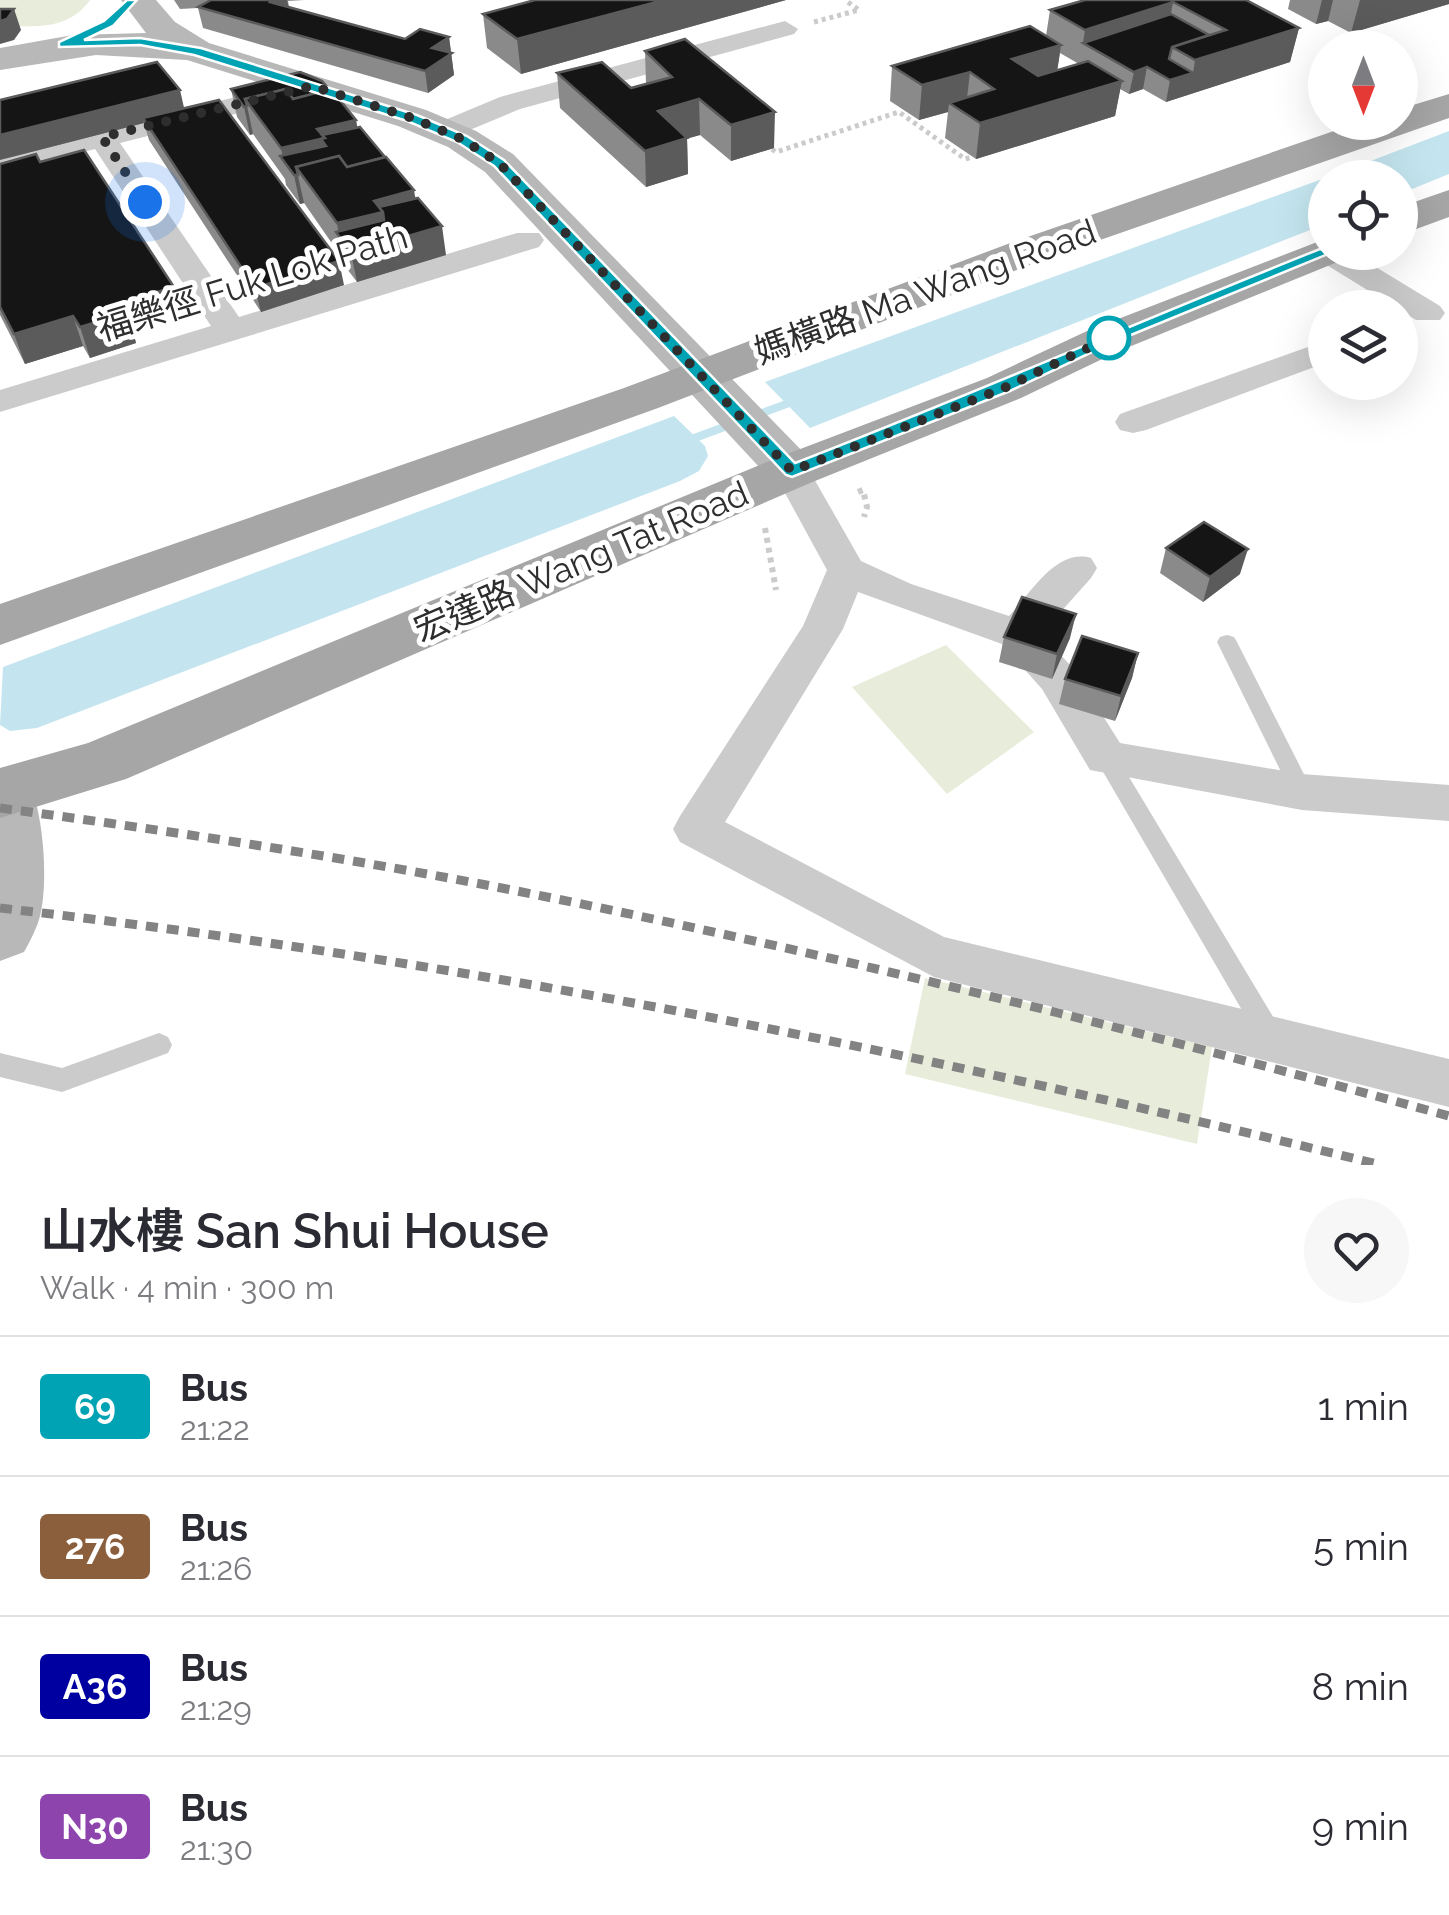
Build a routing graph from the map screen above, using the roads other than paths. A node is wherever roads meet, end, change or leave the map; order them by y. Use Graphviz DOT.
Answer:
graph roads {
  1 [pos="131,0"];
  2 [pos="138,0"];
  3 [pos="785,29"];
  4 [pos="64,44"];
  5 [pos="196,51"];
  6 [pos="0,59"];
  7 [pos="312,86"];
  8 [pos="1449,105"];
  9 [pos="1418,116"];
  10 [pos="443,131"];
  11 [pos="102,137"];
  12 [pos="1348,140"];
  13 [pos="0,164"];
  14 [pos="1449,202"];
  15 [pos="1418,215"];
  16 [pos="528,240"];
  17 [pos="1308,260"];
  18 [pos="1356,270"];
  19 [pos="1426,314"];
  20 [pos="230,331"];
  21 [pos="1308,357"];
  22 [pos="705,381"];
  23 [pos="0,401"];
  24 [pos="1132,422"];
  25 [pos="775,454"];
  26 [pos="1076,568"];
  27 [pos="847,570"];
  28 [pos="0,625"];
  29 [pos="1017,634"];
  30 [pos="1227,642"];
  31 [pos="1106,758"];
  32 [pos="1302,792"];
  33 [pos="2,793"];
  34 [pos="1449,803"];
  35 [pos="0,932"];
  36 [pos="1272,1039"];
  37 [pos="159,1045"];
  38 [pos="0,1065"];
  39 [pos="1449,1083"];
  1 -- 4 [label="main road"];
  2 -- 5 [label="main road"];
  3 -- 10 [label="street"];
  4 -- 5 [label="main road"];
  4 -- 6 [label="main road"];
  5 -- 7 [label="main road"];
  7 -- 10 [label="main road"];
  7 -- 11 [label="street"];
  8 -- 9 [label="main road, 媽橫路 Ma Wang Road"];
  10 -- 22 [label="main road"];
  11 -- 13 [label="street"];
  11 -- 20 [label="street"];
  12 -- 22 [label="main road, 媽橫路 Ma Wang Road"];
  14 -- 15 [label="main road"];
  16 -- 20 [label="street, 福樂徑 Fuk Lok Path"];
  17 -- 25 [label="main road, 宏達路 Wang Tat Road"];
  18 -- 19 [label="street"];
  20 -- 23 [label="street, 福樂徑 Fuk Lok Path"];
  21 -- 24 [label="street"];
  22 -- 25 [label="main road"];
  22 -- 28 [label="main road, 媽橫路 Ma Wang Road"];
  25 -- 27 [label="street"];
  25 -- 33 [label="main road, 宏達路 Wang Tat Road"];
  26 -- 29 [label="street"];
  27 -- 29 [label="street"];
  27 -- 36 [label="street"];
  29 -- 31 [label="street"];
  30 -- 32 [label="lane"];
  31 -- 32 [label="street"];
  31 -- 36 [label="lane"];
  32 -- 34 [label="street"];
  33 -- 35 [label="main road"];
  36 -- 39 [label="street"];
  37 -- 38 [label="lane"];
}
